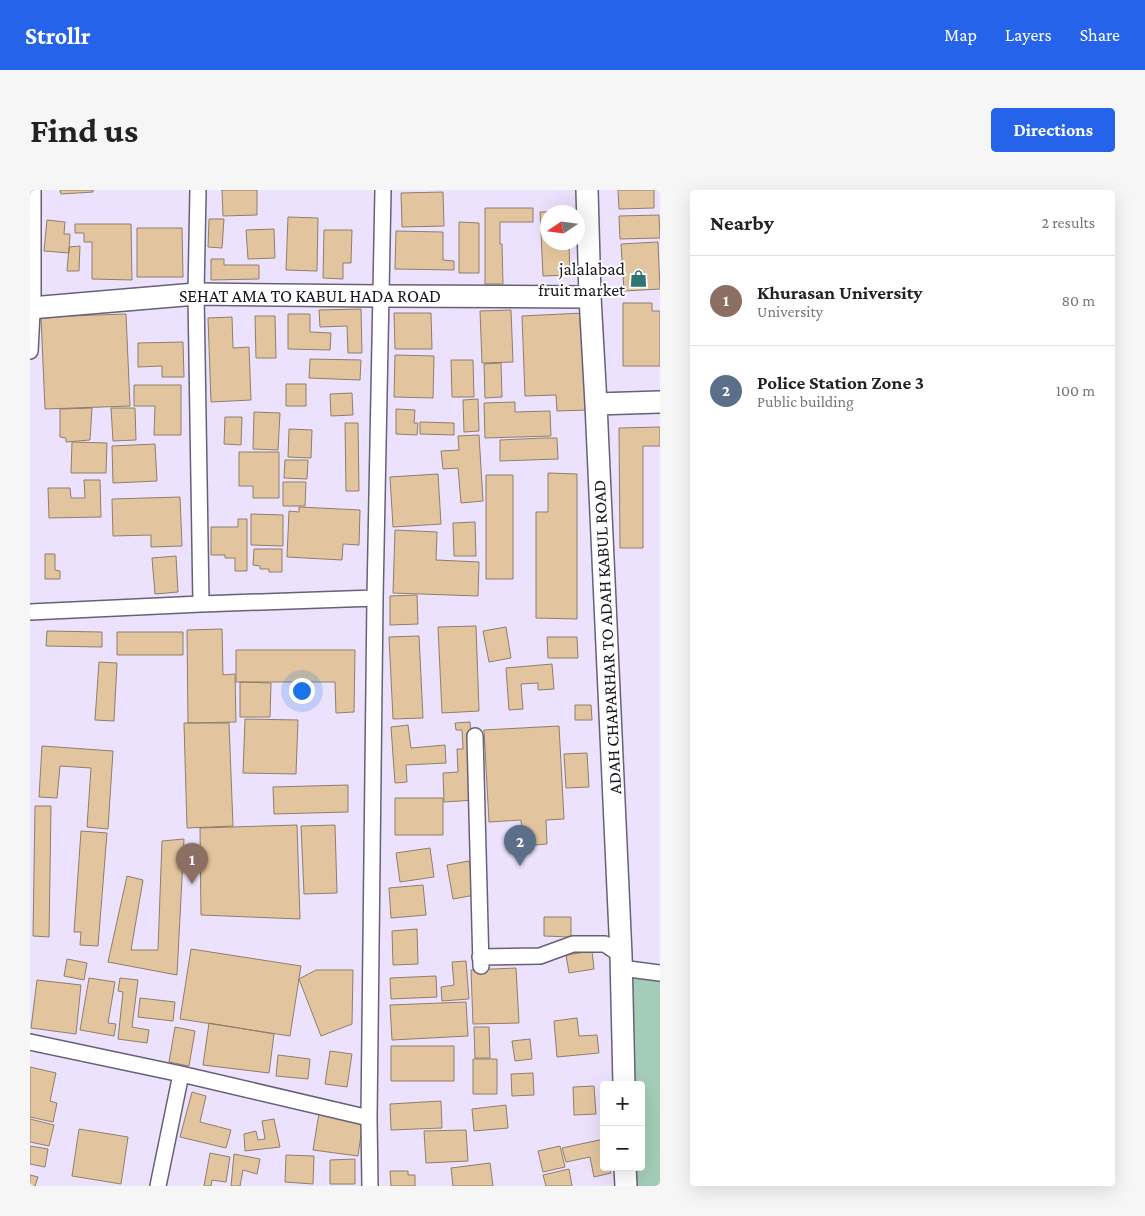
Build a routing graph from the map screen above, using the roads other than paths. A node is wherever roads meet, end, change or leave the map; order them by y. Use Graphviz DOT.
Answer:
graph roads {
  1 [pos="33,190"];
  2 [pos="198,190"];
  3 [pos="383,190"];
  4 [pos="587,190"];
  5 [pos="196,294"];
  6 [pos="380,296"];
  7 [pos="590,297"];
  8 [pos="31,308"];
  9 [pos="30,351"];
  10 [pos="660,402"];
  11 [pos="596,404"];
  12 [pos="374,598"];
  13 [pos="201,604"];
  14 [pos="30,612"];
  15 [pos="475,736"];
  16 [pos="621,962"];
  17 [pos="660,973"];
  18 [pos="30,1042"];
  19 [pos="181,1074"];
  20 [pos="624,1081"];
  21 [pos="370,1118"];
  22 [pos="625,1171"];
  23 [pos="158,1186"];
  24 [pos="370,1186"];
  25 [pos="626,1186"];
  1 -- 8 [label="street"];
  2 -- 5 [label="street"];
  3 -- 6 [label="street"];
  4 -- 7 [label="main road, ADAH CHAPARHAR TO ADAH KABUL ROAD"];
  5 -- 6 [label="main road, SEHAT AMA TO KABUL HADA ROAD"];
  5 -- 8 [label="main road, SEHAT AMA TO KABUL HADA ROAD"];
  5 -- 13 [label="street"];
  6 -- 7 [label="main road, SEHAT AMA TO KABUL HADA ROAD"];
  6 -- 12 [label="street"];
  7 -- 11 [label="main road, ADAH CHAPARHAR TO ADAH KABUL ROAD"];
  8 -- 9 [label="street"];
  10 -- 11 [label="main road"];
  11 -- 16 [label="main road, ADAH CHAPARHAR TO ADAH KABUL ROAD"];
  12 -- 13 [label="street"];
  12 -- 21 [label="street"];
  13 -- 14 [label="street"];
  15 -- 16 [label="street"];
  16 -- 17 [label="street"];
  16 -- 20 [label="main road, ADAH CHAPARHAR TO ADAH KABUL ROAD"];
  18 -- 19 [label="street"];
  19 -- 21 [label="street"];
  19 -- 23 [label="street"];
  21 -- 24 [label="street"];
  22 -- 25 [label="main road"];
}
